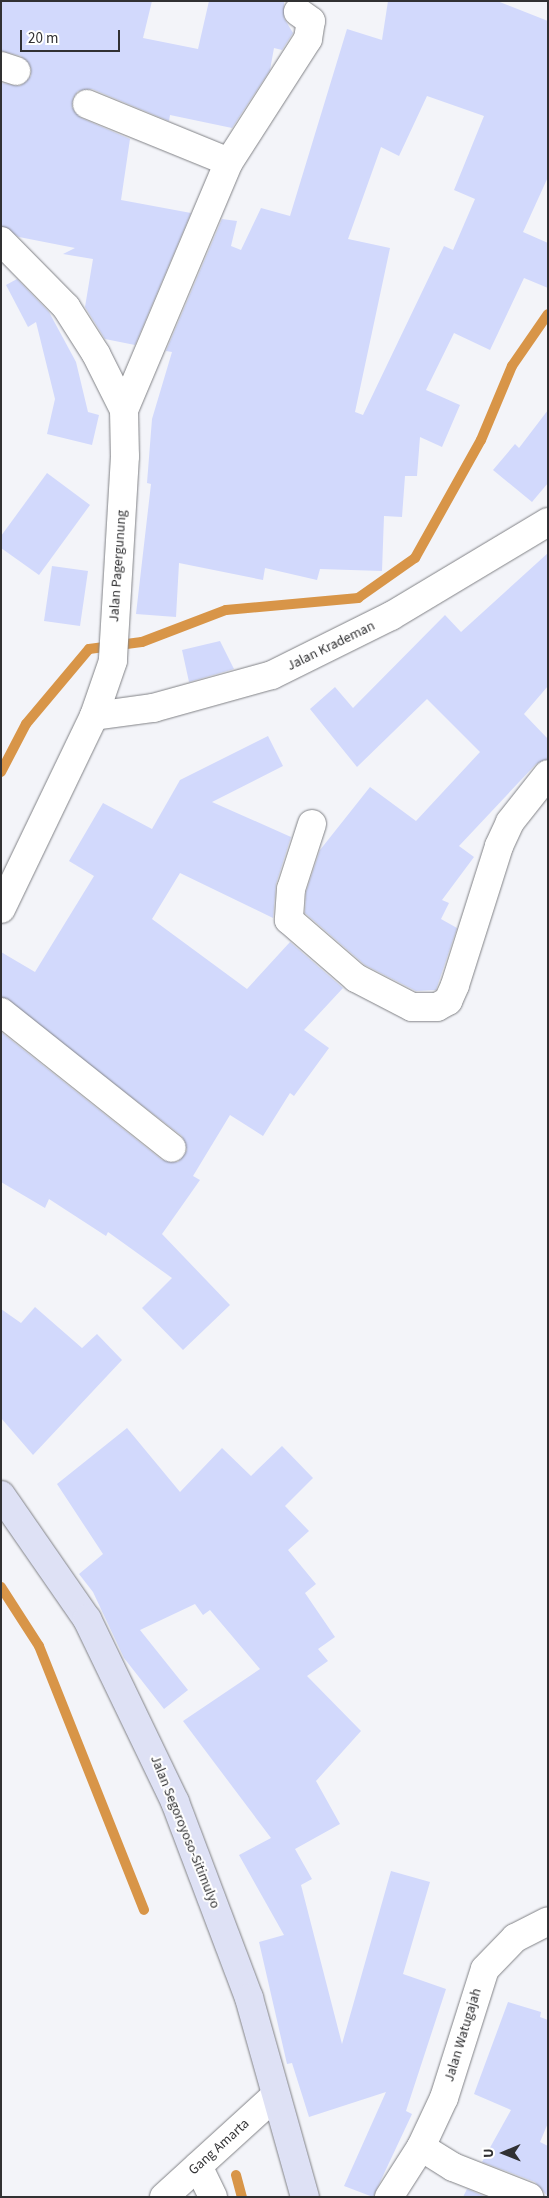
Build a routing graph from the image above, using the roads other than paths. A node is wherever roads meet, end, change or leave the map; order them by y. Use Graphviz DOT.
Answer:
graph roads {
  1 [pos="298,12"];
  2 [pos="87,104"];
  3 [pos="229,162"];
  4 [pos="1,241"];
  5 [pos="124,410"];
  6 [pos="548,522"];
  7 [pos="94,716"];
  8 [pos="548,774"];
  9 [pos="312,824"];
  10 [pos="1,909"];
  11 [pos="1,1012"];
  12 [pos="172,1148"];
  13 [pos="1,1495"];
  14 [pos="548,1921"];
  15 [pos="274,2097"];
  16 [pos="421,2147"];
  17 [pos="198,2166"];
  18 [pos="164,2197"];
  19 [pos="213,2197"];
  20 [pos="305,2197"];
  21 [pos="389,2197"];
  22 [pos="529,2197"];
  1 -- 3 [label="street"];
  2 -- 3 [label="street"];
  3 -- 5 [label="street"];
  4 -- 5 [label="street"];
  5 -- 7 [label="street, Jalan Pagergunung"];
  6 -- 7 [label="street, Jalan Krademan"];
  7 -- 10 [label="street, Jalan Pagergunung"];
  8 -- 9 [label="street"];
  11 -- 12 [label="street"];
  13 -- 15 [label="main road, Jalan Segoroyoso-Sitimulyo"];
  14 -- 16 [label="street, Jalan Watugajah"];
  15 -- 17 [label="street, Gang Amarta"];
  15 -- 20 [label="main road, Jalan Segoroyoso-Sitimulyo"];
  16 -- 21 [label="street, Jalan Watugajah"];
  16 -- 22 [label="street"];
  17 -- 18 [label="street, Gang Amarta"];
  17 -- 19 [label="street"];
}
